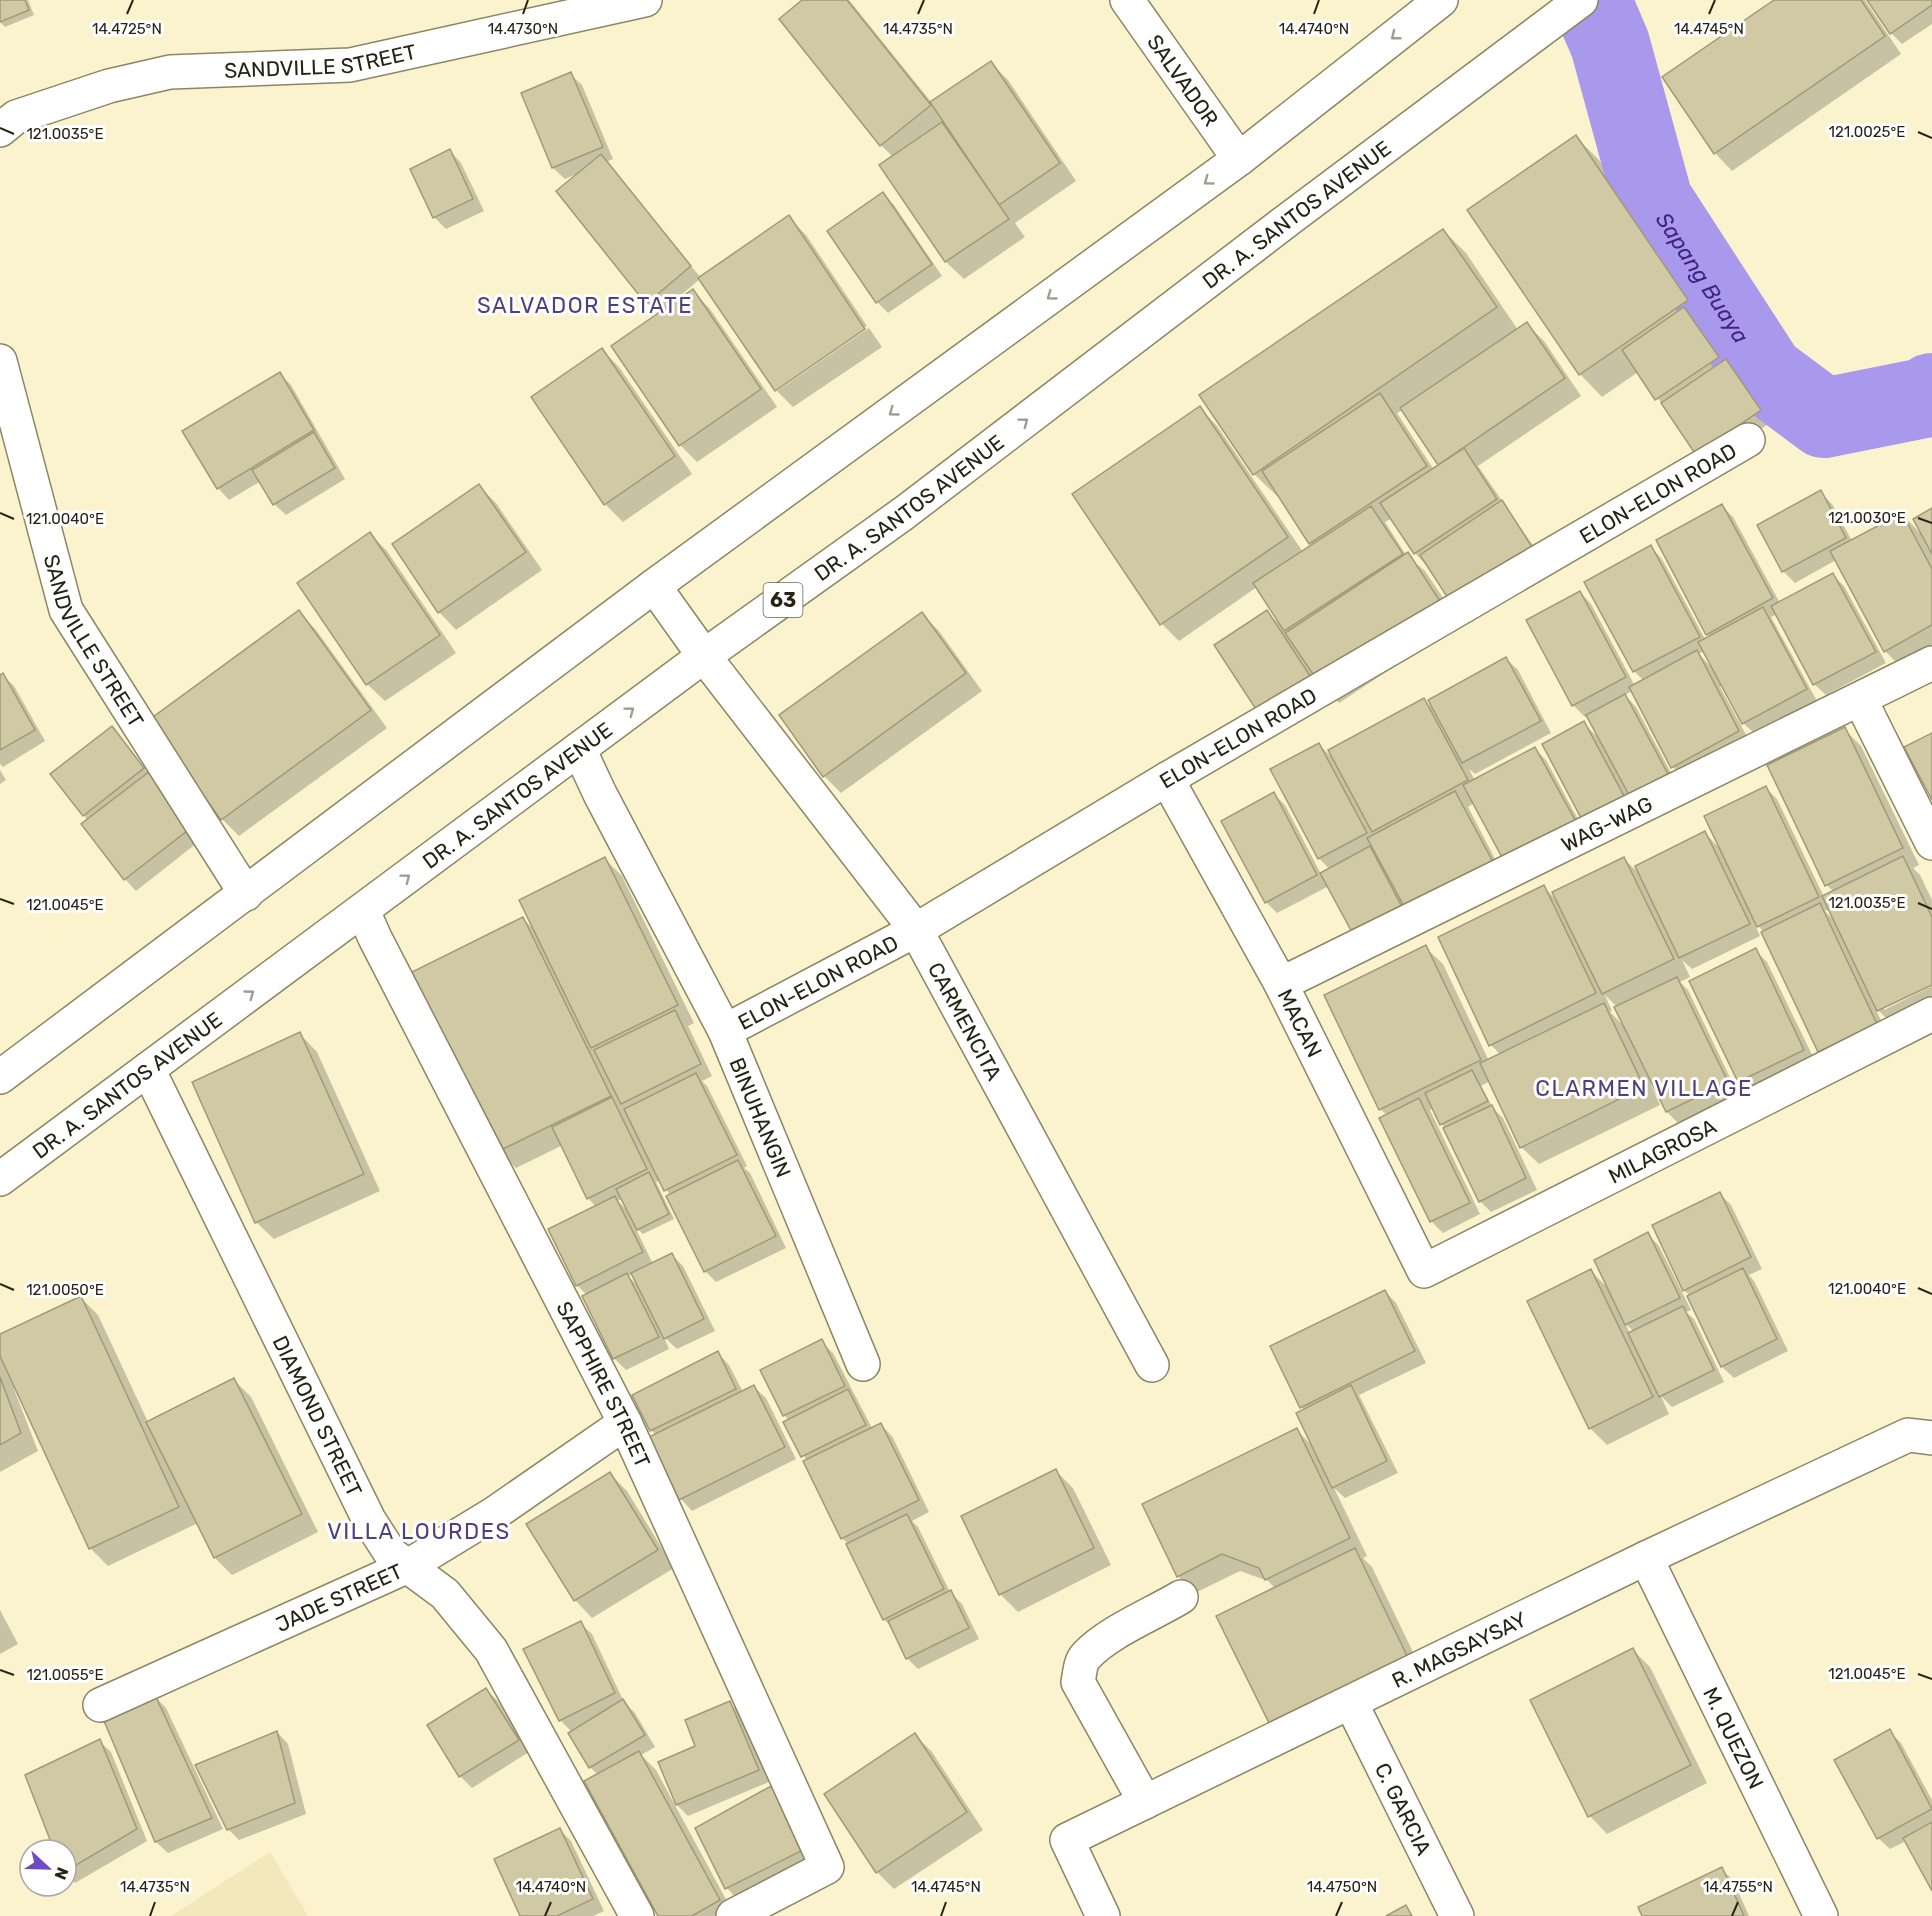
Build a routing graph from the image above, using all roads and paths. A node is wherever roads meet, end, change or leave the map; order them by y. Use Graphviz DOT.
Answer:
graph roads {
  1 [pos="645,0"];
  2 [pos="1127,0"];
  3 [pos="1441,0"];
  4 [pos="1571,7"];
  5 [pos="0,130"];
  6 [pos="1239,159"];
  7 [pos="0,361"];
  8 [pos="1748,440"];
  9 [pos="654,586"];
  10 [pos="704,656"];
  11 [pos="1932,663"];
  12 [pos="1861,701"];
  13 [pos="579,749"];
  14 [pos="1167,779"];
  15 [pos="1932,843"];
  16 [pos="246,894"];
  17 [pos="363,910"];
  18 [pos="916,930"];
  19 [pos="1281,984"];
  20 [pos="1932,1014"];
  21 [pos="725,1031"];
  22 [pos="148,1069"];
  23 [pos="0,1077"];
  24 [pos="0,1179"];
  25 [pos="1424,1270"];
  26 [pos="863,1364"];
  27 [pos="1152,1365"];
  28 [pos="625,1423"];
  29 [pos="1932,1438"];
  30 [pos="1646,1558"];
  31 [pos="408,1566"];
  32 [pos="1181,1597"];
  33 [pos="1351,1703"];
  34 [pos="100,1705"];
  35 [pos="1145,1802"];
  36 [pos="637,1916"];
  37 [pos="733,1916"];
  38 [pos="1103,1916"];
  39 [pos="1457,1916"];
  40 [pos="1821,1916"];
  1 -- 5 [label="street, SANDVILLE STREET"];
  2 -- 6 [label="street, SALVADOR"];
  3 -- 6 [label="street, one-way"];
  10 -- 4 [label="street, DR. A. SANTOS AVENUE / 63, one-way"];
  6 -- 9 [label="street, one-way"];
  7 -- 16 [label="street, SANDVILLE STREET"];
  8 -- 14 [label="street, ELON-ELON ROAD"];
  9 -- 10 [label="street, CARMENCITA"];
  9 -- 16 [label="street"];
  13 -- 10 [label="street, DR. A. SANTOS AVENUE / 63, one-way"];
  10 -- 18 [label="street, CARMENCITA"];
  11 -- 12 [label="street, WAG-WAG"];
  12 -- 15 [label="street"];
  12 -- 19 [label="street, WAG-WAG"];
  17 -- 13 [label="street, DR. A. SANTOS AVENUE / 63, one-way"];
  13 -- 21 [label="street, BINUHANGIN"];
  14 -- 18 [label="street, ELON-ELON ROAD"];
  14 -- 19 [label="street, MACAN"];
  16 -- 23 [label="street"];
  22 -- 17 [label="street, DR. A. SANTOS AVENUE / 63, one-way"];
  17 -- 28 [label="street, SAPPHIRE STREET"];
  18 -- 21 [label="street, ELON-ELON ROAD"];
  18 -- 27 [label="street, CARMENCITA"];
  19 -- 25 [label="street, MACAN"];
  20 -- 25 [label="street, MILAGROSA"];
  21 -- 26 [label="street, BINUHANGIN"];
  22 -- 24 [label="street, DR. A. SANTOS AVENUE / 63"];
  22 -- 31 [label="street, DIAMOND STREET"];
  28 -- 31 [label="street, JADE STREET"];
  28 -- 37 [label="street, SAPPHIRE STREET"];
  29 -- 30 [label="street, R. MAGSAYSAY"];
  30 -- 33 [label="street, R. MAGSAYSAY"];
  30 -- 40 [label="street, M. QUEZON"];
  31 -- 34 [label="street, JADE STREET"];
  31 -- 36 [label="street, DIAMOND STREET"];
  32 -- 35 [label="street"];
  33 -- 35 [label="street, R. MAGSAYSAY"];
  33 -- 39 [label="street, C. GARCIA"];
  35 -- 38 [label="street, R. MAGSAYSAY"];
}
